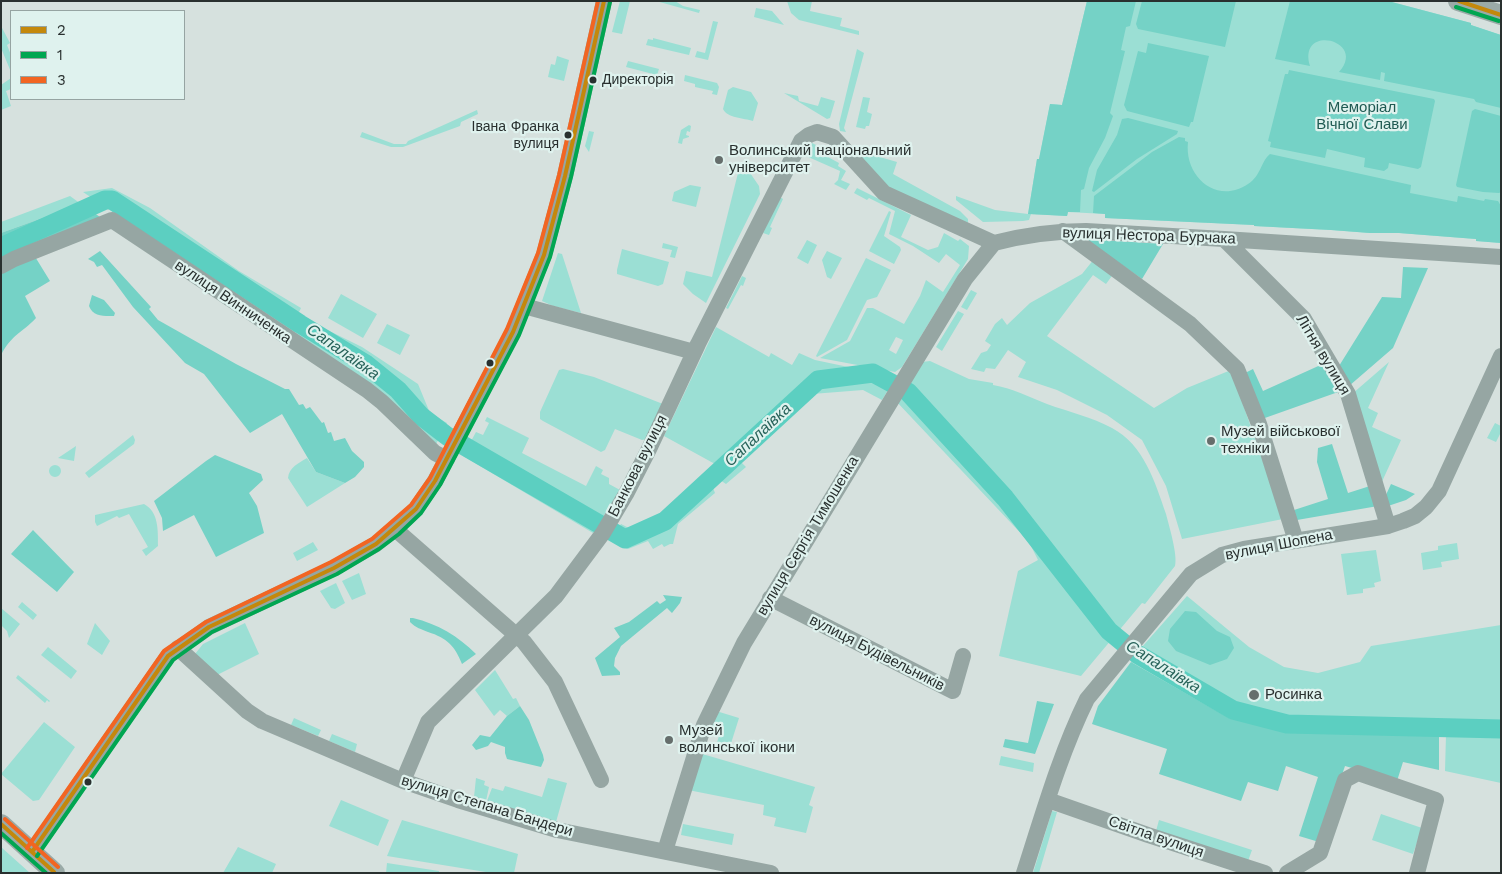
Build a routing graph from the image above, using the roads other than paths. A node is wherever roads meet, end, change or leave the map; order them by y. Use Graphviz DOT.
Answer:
graph roads {
  1 [pos="604,1"];
  2 [pos="1458,1"];
  3 [pos="1501,15"];
  4 [pos="1063,231"];
  5 [pos="1224,239"];
  6 [pos="994,244"];
  7 [pos="1501,257"];
  8 [pos="1,266"];
  9 [pos="524,306"];
  10 [pos="694,352"];
  11 [pos="1501,356"];
  12 [pos="449,455"];
  13 [pos="1388,526"];
  14 [pos="395,529"];
  15 [pos="1296,540"];
  16 [pos="770,598"];
  17 [pos="517,635"];
  18 [pos="178,648"];
  19 [pos="963,656"];
  20 [pos="601,780"];
  21 [pos="403,781"];
  22 [pos="1048,800"];
  23 [pos="1,824"];
  24 [pos="665,851"];
  25 [pos="32,852"];
  26 [pos="55,873"];
  27 [pos="771,873"];
  28 [pos="1024,873"];
  29 [pos="1265,873"];
  30 [pos="1287,873"];
  31 [pos="1417,873"];
  1 -- 9 [label="street"];
  2 -- 3 [label="main road"];
  4 -- 5 [label="street, вулиця Нестора Бурчака"];
  4 -- 6 [label="street, вулиця Нестора Бурчака"];
  4 -- 15 [label="street"];
  5 -- 7 [label="street, вулиця Нестора Бурчака"];
  5 -- 13 [label="street, Літня вулиця"];
  6 -- 10 [label="street, Банкова вулиця"];
  6 -- 16 [label="street, вулиця Сергія Тимошенка"];
  8 -- 12 [label="street, вулиця Винниченка"];
  9 -- 10 [label="street"];
  9 -- 12 [label="street"];
  10 -- 17 [label="street, Банкова вулиця"];
  11 -- 13 [label="street, вулиця Шопена"];
  12 -- 14 [label="street"];
  13 -- 15 [label="street, вулиця Шопена"];
  14 -- 17 [label="street"];
  14 -- 18 [label="street"];
  15 -- 22 [label="street, вулиця Шопена"];
  16 -- 19 [label="street, вулиця Будівельників"];
  16 -- 24 [label="street, вулиця Сергія Тимошенка"];
  17 -- 20 [label="street"];
  17 -- 21 [label="street, Банкова вулиця"];
  18 -- 21 [label="street, вулиця Степана Бандери"];
  18 -- 25 [label="street"];
  21 -- 24 [label="street, вулиця Степана Бандери"];
  22 -- 28 [label="street, вулиця Шопена"];
  22 -- 29 [label="street, Світла вулиця"];
  23 -- 25 [label="main road"];
  24 -- 27 [label="street, вулиця Степана Бандери"];
  25 -- 26 [label="main road"];
  30 -- 31 [label="street"];
}
